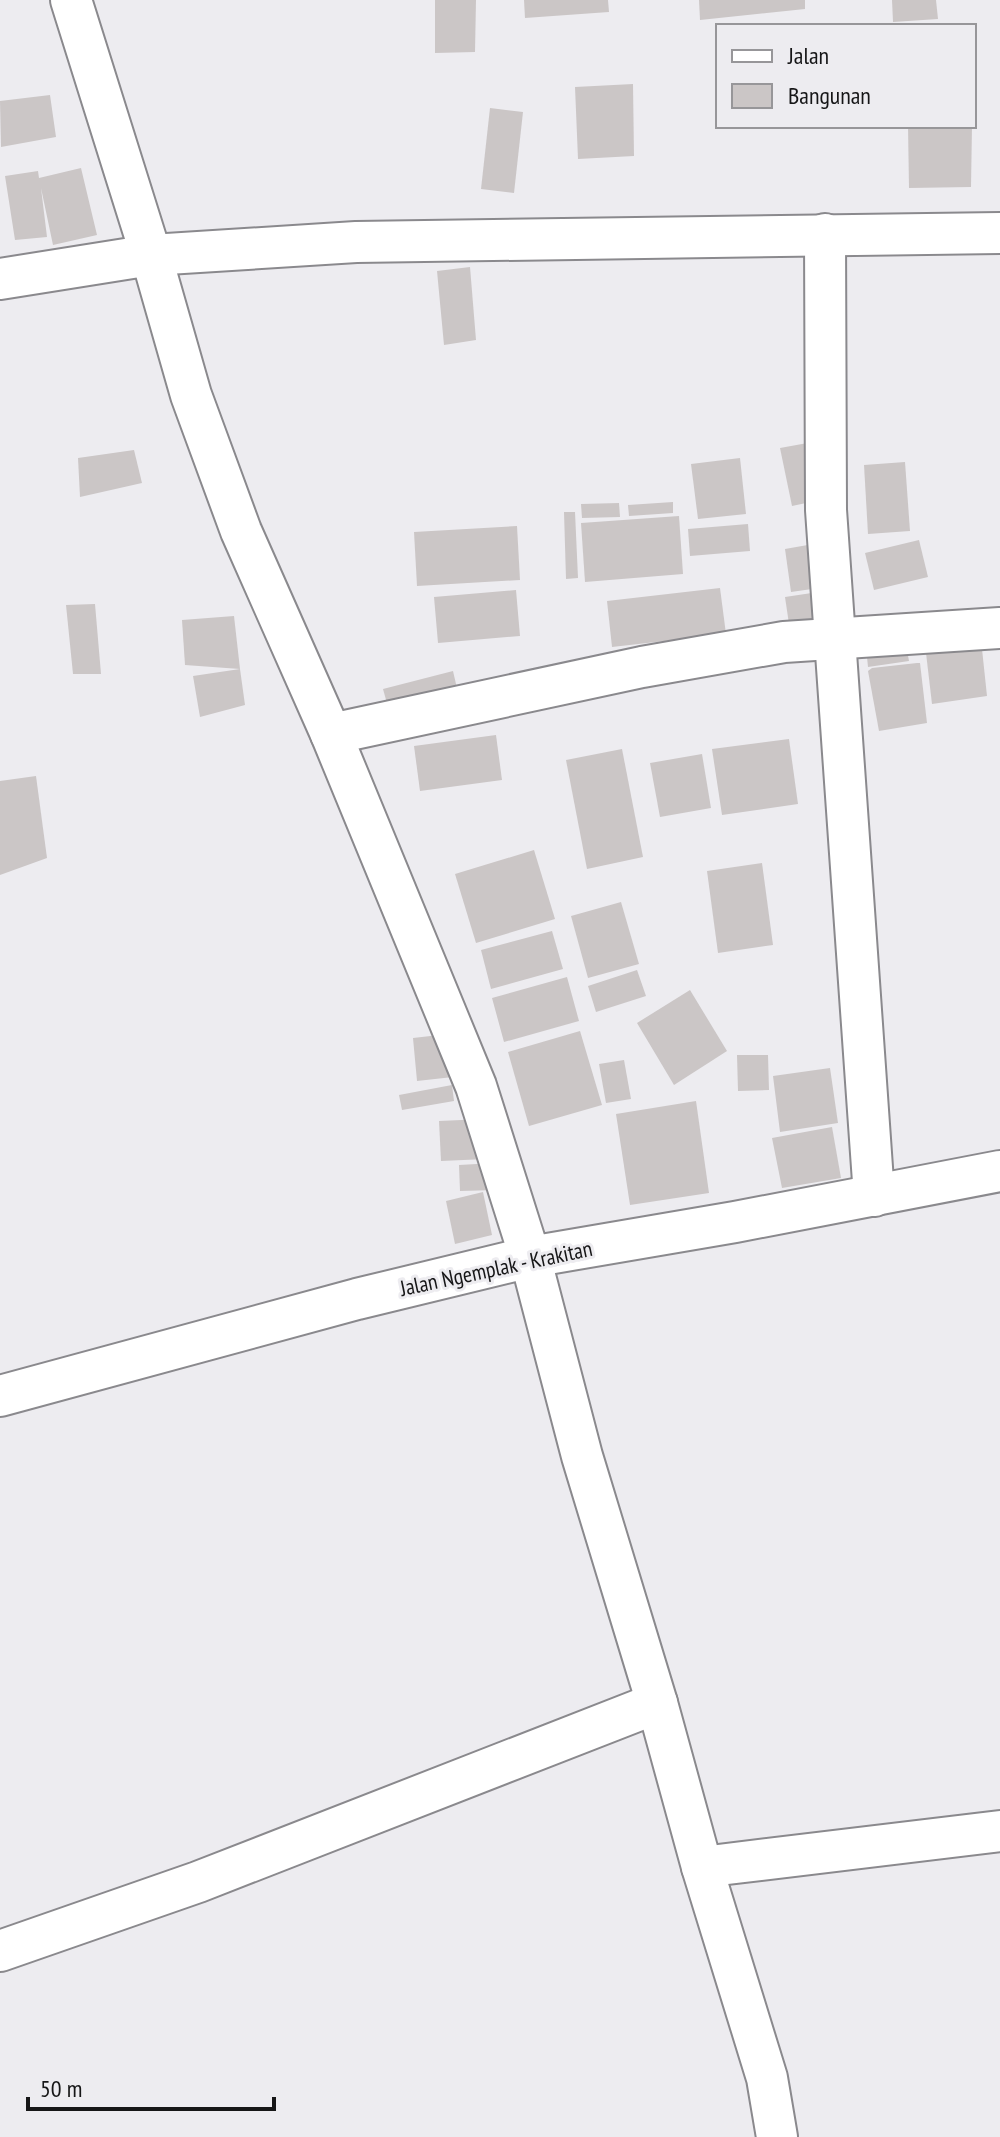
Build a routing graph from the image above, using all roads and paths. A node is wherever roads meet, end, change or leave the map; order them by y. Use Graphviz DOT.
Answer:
graph roads {
  1 [pos="71,0"];
  2 [pos="1000,233"];
  3 [pos="825,234"];
  4 [pos="151,255"];
  5 [pos="0,279"];
  6 [pos="1000,628"];
  7 [pos="835,639"];
  8 [pos="331,734"];
  9 [pos="1000,1171"];
  10 [pos="874,1196"];
  11 [pos="530,1257"];
  12 [pos="0,1396"];
  13 [pos="657,1703"];
  14 [pos="1000,1831"];
  15 [pos="702,1867"];
  16 [pos="0,1951"];
  17 [pos="777,2137"];
  1 -- 4 [label="street"];
  2 -- 3 [label="street"];
  3 -- 4 [label="street"];
  3 -- 7 [label="street"];
  4 -- 5 [label="street"];
  4 -- 8 [label="street"];
  6 -- 7 [label="street"];
  7 -- 8 [label="street"];
  7 -- 10 [label="street"];
  8 -- 11 [label="street"];
  9 -- 10 [label="street, Jalan Ngemplak - Krakitan"];
  10 -- 11 [label="street, Jalan Ngemplak - Krakitan"];
  11 -- 12 [label="street, Jalan Ngemplak - Krakitan"];
  11 -- 13 [label="street"];
  13 -- 15 [label="street"];
  13 -- 16 [label="street"];
  14 -- 15 [label="street"];
  15 -- 17 [label="street"];
}
